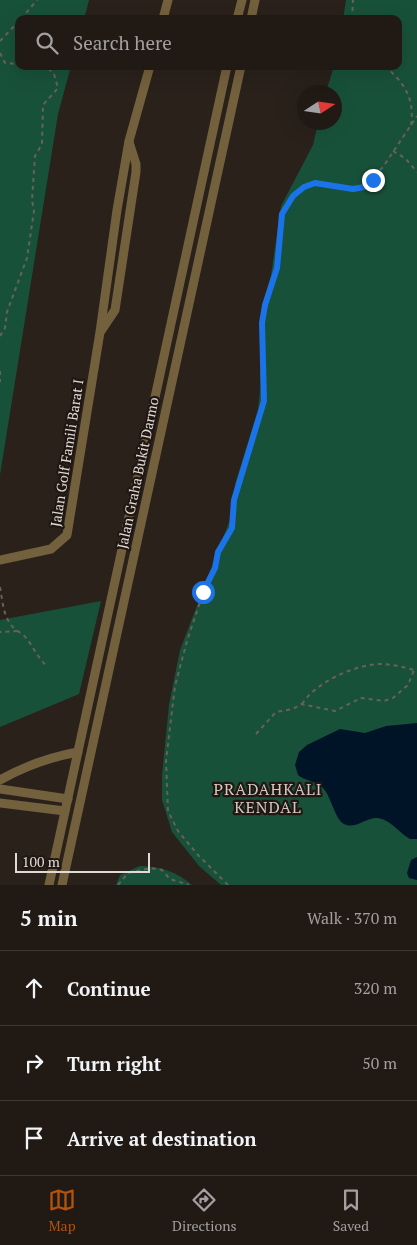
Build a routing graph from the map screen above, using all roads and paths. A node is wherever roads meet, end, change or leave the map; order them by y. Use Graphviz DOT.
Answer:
graph roads {
  1 [pos="37,0"];
  2 [pos="168,0"];
  3 [pos="242,0"];
  4 [pos="255,0"];
  5 [pos="352,0"];
  6 [pos="24,15"];
  7 [pos="164,15"];
  8 [pos="239,15"];
  9 [pos="252,15"];
  10 [pos="352,15"];
  11 [pos="15,25"];
  12 [pos="0,41"];
  13 [pos="0,53"];
  14 [pos="15,64"];
  15 [pos="50,70"];
  16 [pos="149,70"];
  17 [pos="226,70"];
  18 [pos="239,70"];
  19 [pos="389,70"];
  20 [pos="417,116"];
  21 [pos="410,127"];
  22 [pos="129,141"];
  23 [pos="393,150"];
  24 [pos="417,172"];
  25 [pos="100,332"];
  26 [pos="0,336"];
  27 [pos="0,371"];
  28 [pos="0,382"];
  29 [pos="0,560"];
  30 [pos="0,587"];
  31 [pos="17,631"];
  32 [pos="0,632"];
  33 [pos="48,666"];
  34 [pos="416,669"];
  35 [pos="301,704"];
  36 [pos="256,734"];
  37 [pos="78,752"];
  38 [pos="0,780"];
  39 [pos="0,789"];
  40 [pos="68,799"];
  41 [pos="0,803"];
  42 [pos="65,812"];
  43 [pos="49,885"];
  44 [pos="62,885"];
  45 [pos="118,885"];
  46 [pos="189,885"];
  47 [pos="228,885"];
  1 -- 6 [label="path"];
  2 -- 7 [label="street"];
  3 -- 8 [label="street"];
  4 -- 9 [label="street"];
  5 -- 10 [label="path"];
  11 -- 12 [label="path"];
  13 -- 14 [label="path"];
  15 -- 26 [label="path"];
  16 -- 22 [label="street, Jalan Golf Famili Barat I"];
  17 -- 37 [label="street, Jalan Graha Bukit Darmo"];
  18 -- 44 [label="street, Jalan Graha Bukit Darmo"];
  19 -- 21 [label="path"];
  20 -- 21 [label="path"];
  21 -- 23 [label="path"];
  22 -- 25 [label="street, Jalan Golf Famili Barat I"];
  22 -- 25 [label="street, Jalan Golf Famili Barat I"];
  23 -- 24 [label="path"];
  23 -- 47 [label="path"];
  25 -- 29 [label="street, Jalan Golf Famili Barat I"];
  27 -- 28 [label="path"];
  30 -- 31 [label="path"];
  31 -- 32 [label="path"];
  31 -- 33 [label="path"];
  34 -- 35 [label="path"];
  34 -- 35 [label="path"];
  35 -- 36 [label="path"];
  37 -- 38 [label="street"];
  37 -- 40 [label="street, Jalan Graha Bukit Darmo"];
  39 -- 40 [label="street"];
  40 -- 42 [label="street, Jalan Graha Bukit Darmo"];
  41 -- 42 [label="street"];
  42 -- 43 [label="street, Jalan Graha Bukit Darmo"];
  45 -- 46 [label="path"];
}
